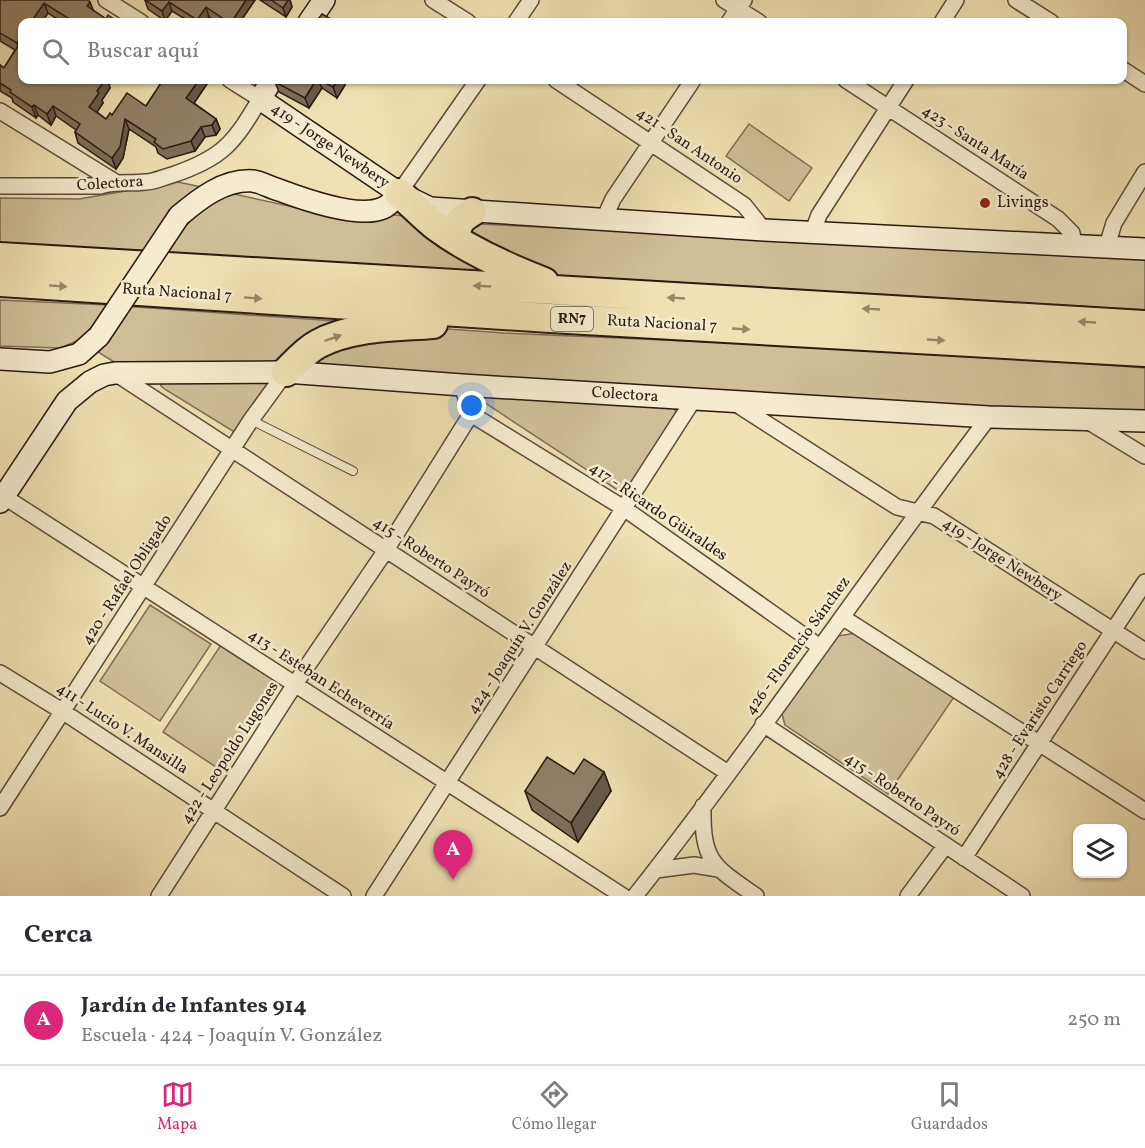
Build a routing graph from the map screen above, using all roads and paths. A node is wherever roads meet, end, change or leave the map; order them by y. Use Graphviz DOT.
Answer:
graph roads {
  1 [pos="106,0"];
  2 [pos="324,0"];
  3 [pos="433,0"];
  4 [pos="531,0"];
  5 [pos="724,0"];
  6 [pos="956,0"];
  7 [pos="1017,0"];
  8 [pos="741,5"];
  9 [pos="135,18"];
  10 [pos="312,18"];
  11 [pos="462,18"];
  12 [pos="519,18"];
  13 [pos="732,18"];
  14 [pos="755,18"];
  15 [pos="945,18"];
  16 [pos="1045,18"];
  17 [pos="1127,72"];
  18 [pos="236,84"];
  19 [pos="269,84"];
  20 [pos="475,84"];
  21 [pos="561,84"];
  22 [pos="690,84"];
  23 [pos="852,84"];
  24 [pos="904,84"];
  25 [pos="1145,84"];
  26 [pos="260,99"];
  27 [pos="889,108"];
  28 [pos="0,111"];
  29 [pos="652,142"];
  30 [pos="1145,172"];
  31 [pos="115,182"];
  32 [pos="0,186"];
  33 [pos="399,193"];
  34 [pos="472,212"];
  35 [pos="604,219"];
  36 [pos="764,230"];
  37 [pos="813,231"];
  38 [pos="457,239"];
  39 [pos="1074,244"];
  40 [pos="1107,246"];
  41 [pos="1145,249"];
  42 [pos="0,257"];
  43 [pos="0,282"];
  44 [pos="593,293"];
  45 [pos="550,318"];
  46 [pos="1145,325"];
  47 [pos="1145,352"];
  48 [pos="0,359"];
  49 [pos="286,372"];
  50 [pos="110,374"];
  51 [pos="462,385"];
  52 [pos="694,399"];
  53 [pos="733,402"];
  54 [pos="471,414"];
  55 [pos="989,417"];
  56 [pos="251,420"];
  57 [pos="1086,420"];
  58 [pos="1145,421"];
  59 [pos="232,451"];
  60 [pos="1145,456"];
  61 [pos="353,471"];
  62 [pos="1,498"];
  63 [pos="625,508"];
  64 [pos="916,512"];
  65 [pos="386,550"];
  66 [pos="1145,582"];
  67 [pos="144,587"];
  68 [pos="842,617"];
  69 [pos="1113,631"];
  70 [pos="536,647"];
  71 [pos="820,647"];
  72 [pos="1145,651"];
  73 [pos="0,673"];
  74 [pos="296,684"];
  75 [pos="62,711"];
  76 [pos="763,724"];
  77 [pos="1039,744"];
  78 [pos="728,773"];
  79 [pos="448,783"];
  80 [pos="703,806"];
  81 [pos="0,808"];
  82 [pos="214,811"];
  83 [pos="1145,811"];
  84 [pos="945,846"];
  85 [pos="964,858"];
  86 [pos="718,869"];
  87 [pos="656,870"];
  88 [pos="159,896"];
  89 [pos="343,896"];
  90 [pos="374,896"];
  91 [pos="623,896"];
  92 [pos="635,896"];
  93 [pos="756,896"];
  94 [pos="908,896"];
  95 [pos="1022,896"];
  1 -- 9 [label="street"];
  2 -- 10 [label="street"];
  3 -- 11 [label="street"];
  4 -- 12 [label="street"];
  5 -- 8 [label="street"];
  6 -- 15 [label="street"];
  7 -- 16 [label="street"];
  8 -- 13 [label="street"];
  8 -- 14 [label="street"];
  17 -- 25 [label="street"];
  18 -- 26 [label="street, 419 - Jorge Newbery"];
  19 -- 26 [label="street"];
  20 -- 33 [label="street"];
  21 -- 29 [label="street, 421 - San Antonio"];
  22 -- 29 [label="street"];
  23 -- 27 [label="street, 423 - Santa María"];
  24 -- 27 [label="street"];
  26 -- 31 [label="street, Colectora"];
  26 -- 33 [label="street, 419 - Jorge Newbery"];
  27 -- 37 [label="street"];
  27 -- 39 [label="street, 423 - Santa María"];
  28 -- 31 [label="street"];
  29 -- 35 [label="street"];
  29 -- 36 [label="street, 421 - San Antonio"];
  30 -- 40 [label="street"];
  31 -- 32 [label="street, Colectora"];
  33 -- 34 [label="street"];
  33 -- 38 [label="highway"];
  33 -- 48 [label="street, bridge"];
  34 -- 35 [label="street"];
  34 -- 38 [label="highway"];
  35 -- 36 [label="street"];
  36 -- 37 [label="street"];
  37 -- 39 [label="street"];
  38 -- 44 [label="highway"];
  39 -- 40 [label="street"];
  40 -- 41 [label="street"];
  44 -- 42 [label="highway, Ruta Nacional 7 / RN7, one-way"];
  43 -- 45 [label="highway, Ruta Nacional 7 / RN7, one-way"];
  46 -- 44 [label="highway, Ruta Nacional 7 / RN7, one-way"];
  45 -- 47 [label="highway, Ruta Nacional 7 / RN7, one-way"];
  49 -- 45 [label="highway, one-way"];
  49 -- 50 [label="street, Colectora"];
  49 -- 51 [label="street, Colectora"];
  49 -- 56 [label="street, 420 - Rafael Obligado"];
  50 -- 59 [label="street, 415 - Roberto Payró"];
  50 -- 62 [label="street"];
  51 -- 52 [label="street, Colectora"];
  51 -- 54 [label="street"];
  52 -- 53 [label="street, Colectora"];
  52 -- 63 [label="street, 424 - Joaquín V. González"];
  53 -- 55 [label="street, Colectora"];
  53 -- 64 [label="street, 419 - Jorge Newbery"];
  54 -- 63 [label="street, 417 - Ricardo Güiraldes"];
  54 -- 65 [label="street, 422 - Leopoldo Lugones"];
  55 -- 57 [label="street, Colectora"];
  55 -- 64 [label="street, 426 - Florencio Sánchez"];
  56 -- 59 [label="street, 420 - Rafael Obligado"];
  56 -- 61 [label="lane"];
  57 -- 58 [label="street, Colectora"];
  57 -- 60 [label="street"];
  59 -- 65 [label="street, 415 - Roberto Payró"];
  59 -- 67 [label="street, 420 - Rafael Obligado"];
  62 -- 67 [label="street, 413 - Esteban Echeverría"];
  63 -- 70 [label="street, 424 - Joaquín V. González"];
  63 -- 71 [label="street, 417 - Ricardo Güiraldes"];
  64 -- 68 [label="street, 426 - Florencio Sánchez"];
  64 -- 69 [label="street, 419 - Jorge Newbery"];
  65 -- 70 [label="street, 415 - Roberto Payró"];
  65 -- 74 [label="street, 422 - Leopoldo Lugones"];
  66 -- 69 [label="street, 428 - Evaristo Carriego"];
  67 -- 74 [label="street, 413 - Esteban Echeverría"];
  67 -- 75 [label="street, 420 - Rafael Obligado"];
  68 -- 71 [label="street, 426 - Florencio Sánchez"];
  68 -- 77 [label="street"];
  69 -- 72 [label="street, 419 - Jorge Newbery"];
  69 -- 77 [label="street, 428 - Evaristo Carriego"];
  70 -- 78 [label="street, 415 - Roberto Payró"];
  70 -- 79 [label="street, 424 - Joaquín V. González"];
  71 -- 76 [label="street, 426 - Florencio Sánchez"];
  73 -- 75 [label="street, 411 - Lucio V. Mansilla"];
  74 -- 79 [label="street, 413 - Esteban Echeverría"];
  74 -- 82 [label="street, 422 - Leopoldo Lugones"];
  75 -- 81 [label="street, 420 - Rafael Obligado"];
  75 -- 82 [label="street, 411 - Lucio V. Mansilla"];
  76 -- 78 [label="street, 426 - Florencio Sánchez"];
  76 -- 84 [label="street, 415 - Roberto Payró"];
  77 -- 83 [label="street"];
  77 -- 85 [label="street, 428 - Evaristo Carriego"];
  78 -- 80 [label="street, 426 - Florencio Sánchez"];
  79 -- 90 [label="street, 424 - Joaquín V. González"];
  79 -- 91 [label="street, 413 - Esteban Echeverría"];
  80 -- 86 [label="street"];
  80 -- 87 [label="street, 426 - Florencio Sánchez"];
  82 -- 88 [label="street, 422 - Leopoldo Lugones"];
  82 -- 89 [label="street, 411 - Lucio V. Mansilla"];
  84 -- 85 [label="street, 415 - Roberto Payró"];
  84 -- 94 [label="street"];
  85 -- 95 [label="street, 415 - Roberto Payró"];
  86 -- 87 [label="street"];
  86 -- 93 [label="street"];
  87 -- 92 [label="street, 426 - Florencio Sánchez"];
}
